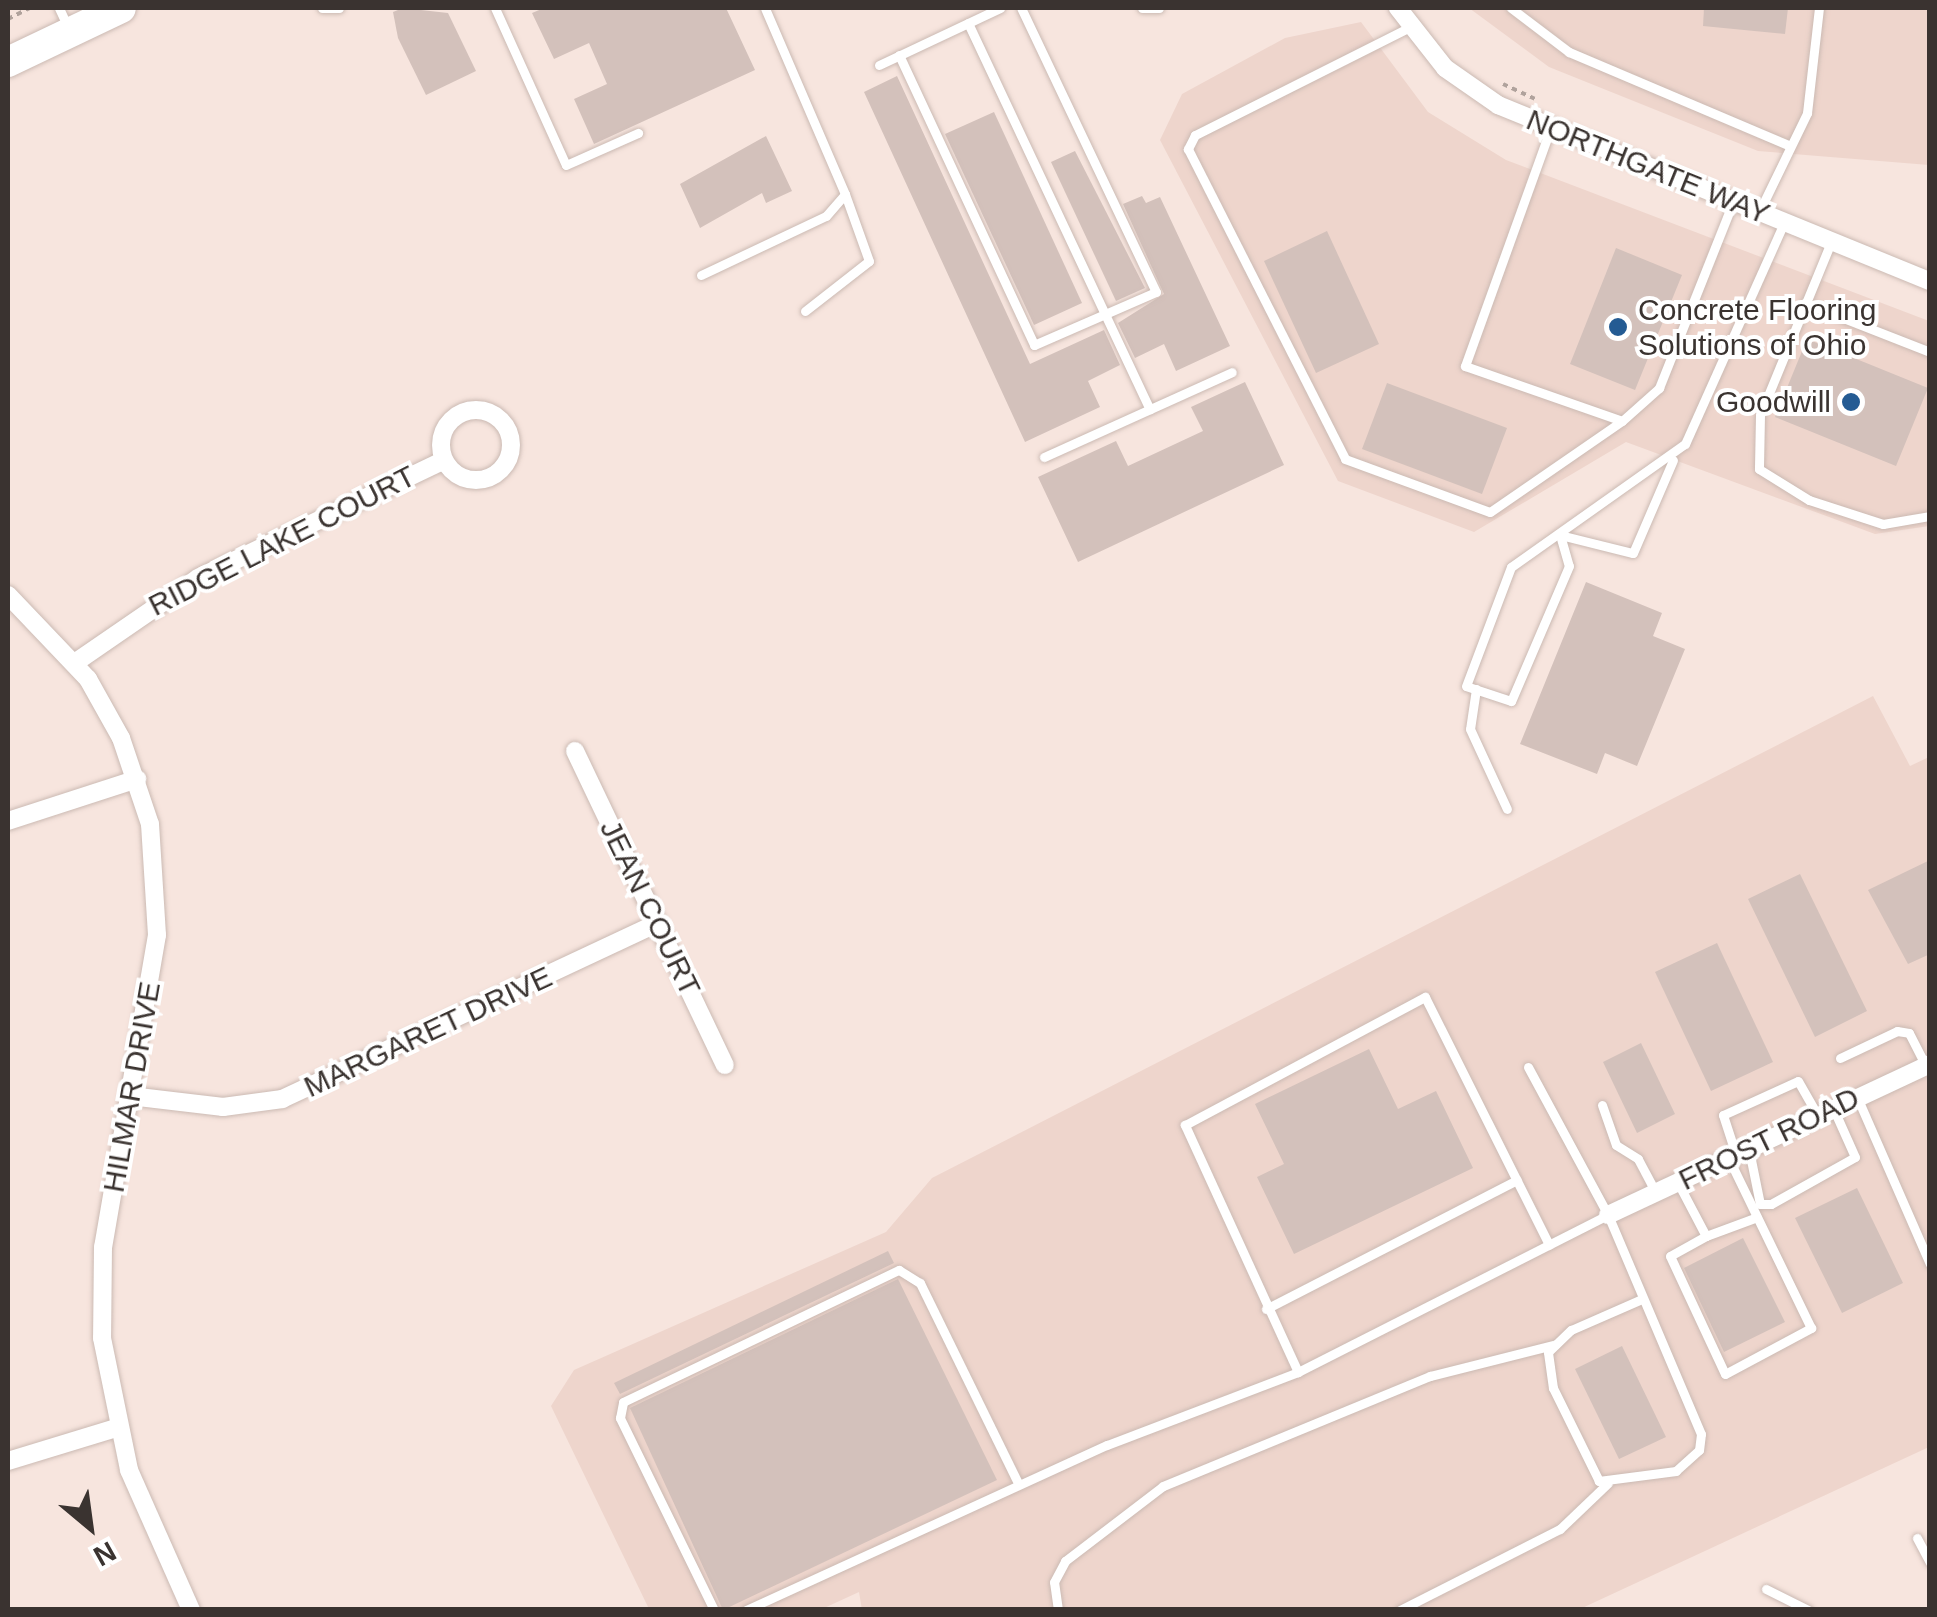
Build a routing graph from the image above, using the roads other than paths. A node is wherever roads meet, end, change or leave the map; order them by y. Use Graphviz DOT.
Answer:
graph roads {
  1 [pos="121,8"];
  2 [pos="322,8"];
  3 [pos="339,8"];
  4 [pos="495,8"];
  5 [pos="765,8"];
  6 [pos="1000,8"];
  7 [pos="1021,8"];
  8 [pos="1142,8"];
  9 [pos="1158,8"];
  10 [pos="1398,8"];
  11 [pos="1510,8"];
  12 [pos="1819,8"];
  13 [pos="65,19"];
  14 [pos="968,23"];
  15 [pos="1410,27"];
  16 [pos="899,56"];
  17 [pos="8,62"];
  18 [pos="879,65"];
  19 [pos="1551,127"];
  20 [pos="638,133"];
  21 [pos="1788,145"];
  22 [pos="844,194"];
  23 [pos="1733,202"];
  24 [pos="1759,212"];
  25 [pos="1784,223"];
  26 [pos="1831,242"];
  27 [pos="700,275"];
  28 [pos="1930,281"];
  29 [pos="1806,303"];
  30 [pos="805,311"];
  31 [pos="1105,314"];
  32 [pos="1930,352"];
  33 [pos="1232,372"];
  34 [pos="1150,409"];
  35 [pos="1622,421"];
  36 [pos="1044,457"];
  37 [pos="1674,458"];
  38 [pos="442,461"];
  39 [pos="1930,516"];
  40 [pos="1560,535"];
  41 [pos="8,595"];
  42 [pos="76,662"];
  43 [pos="1476,689"];
  44 [pos="575,751"];
  45 [pos="137,779"];
  46 [pos="1507,809"];
  47 [pos="8,820"];
  48 [pos="658,924"];
  49 [pos="1840,1058"];
  50 [pos="725,1065"];
  51 [pos="1927,1065"];
  52 [pos="1528,1067"];
  53 [pos="130,1096"];
  54 [pos="1856,1096"];
  55 [pos="1602,1104"];
  56 [pos="1826,1112"];
  57 [pos="1738,1155"];
  58 [pos="1517,1180"];
  59 [pos="1678,1183"];
  60 [pos="1656,1193"];
  61 [pos="1608,1215"];
  62 [pos="1757,1217"];
  63 [pos="1706,1236"];
  64 [pos="1549,1245"];
  65 [pos="1930,1264"];
  66 [pos="1642,1299"];
  67 [pos="1266,1309"];
  68 [pos="1553,1345"];
  69 [pos="1298,1372"];
  70 [pos="116,1428"];
  71 [pos="8,1461"];
  72 [pos="1018,1483"];
  73 [pos="1608,1483"];
  74 [pos="1917,1538"];
  75 [pos="1930,1562"];
  76 [pos="1766,1589"];
  77 [pos="191,1610"];
  78 [pos="714,1610"];
  79 [pos="746,1610"];
  80 [pos="1058,1610"];
  81 [pos="1400,1610"];
  82 [pos="1808,1610"];
  1 -- 13 [label="main road"];
  2 -- 3 [label="lane"];
  4 -- 20 [label="lane"];
  5 -- 22 [label="lane"];
  6 -- 14 [label="lane"];
  7 -- 31 [label="lane"];
  8 -- 9 [label="lane"];
  10 -- 15 [label="street, NORTHGATE WAY"];
  11 -- 21 [label="lane"];
  12 -- 21 [label="lane"];
  13 -- 17 [label="main road"];
  14 -- 16 [label="lane"];
  14 -- 31 [label="lane"];
  15 -- 19 [label="street, NORTHGATE WAY"];
  15 -- 35 [label="lane"];
  16 -- 18 [label="lane"];
  16 -- 31 [label="lane"];
  19 -- 23 [label="street, NORTHGATE WAY"];
  19 -- 35 [label="lane"];
  21 -- 24 [label="lane"];
  22 -- 27 [label="lane"];
  22 -- 30 [label="lane"];
  23 -- 24 [label="street, NORTHGATE WAY"];
  23 -- 35 [label="lane"];
  24 -- 25 [label="street, NORTHGATE WAY"];
  25 -- 26 [label="street, NORTHGATE WAY"];
  25 -- 37 [label="lane"];
  26 -- 28 [label="street, NORTHGATE WAY"];
  26 -- 29 [label="lane"];
  29 -- 32 [label="lane"];
  29 -- 39 [label="lane"];
  31 -- 34 [label="lane"];
  33 -- 34 [label="lane"];
  34 -- 36 [label="lane"];
  37 -- 40 [label="lane"];
  37 -- 40 [label="lane"];
  38 -- 38 [label="street, RIDGE LAKE COURT"];
  38 -- 42 [label="street, RIDGE LAKE COURT"];
  40 -- 43 [label="lane"];
  40 -- 43 [label="lane"];
  41 -- 42 [label="street, HILMAR DRIVE"];
  42 -- 45 [label="street, HILMAR DRIVE"];
  43 -- 46 [label="lane"];
  44 -- 48 [label="street, JEAN COURT"];
  45 -- 47 [label="street"];
  45 -- 53 [label="street, HILMAR DRIVE"];
  48 -- 50 [label="street, JEAN COURT"];
  48 -- 53 [label="street, MARGARET DRIVE"];
  49 -- 51 [label="lane"];
  51 -- 54 [label="street, FROST ROAD"];
  52 -- 61 [label="lane"];
  53 -- 70 [label="street, HILMAR DRIVE"];
  54 -- 56 [label="street, FROST ROAD"];
  54 -- 65 [label="lane"];
  55 -- 60 [label="lane"];
  56 -- 57 [label="street, FROST ROAD"];
  56 -- 57 [label="lane"];
  56 -- 57 [label="lane"];
  57 -- 59 [label="street, FROST ROAD"];
  57 -- 62 [label="lane"];
  58 -- 64 [label="lane"];
  58 -- 67 [label="lane"];
  58 -- 67 [label="lane"];
  59 -- 60 [label="street, FROST ROAD"];
  59 -- 63 [label="lane"];
  60 -- 61 [label="street, FROST ROAD"];
  61 -- 64 [label="lane"];
  61 -- 66 [label="lane"];
  62 -- 63 [label="lane"];
  62 -- 63 [label="lane"];
  64 -- 69 [label="lane"];
  66 -- 68 [label="lane"];
  66 -- 73 [label="lane"];
  67 -- 69 [label="lane"];
  68 -- 73 [label="lane"];
  68 -- 80 [label="lane"];
  69 -- 72 [label="lane"];
  70 -- 71 [label="street"];
  70 -- 77 [label="street, HILMAR DRIVE"];
  72 -- 78 [label="lane"];
  72 -- 79 [label="lane"];
  73 -- 81 [label="lane"];
  74 -- 75 [label="lane"];
  76 -- 82 [label="lane"];
}
